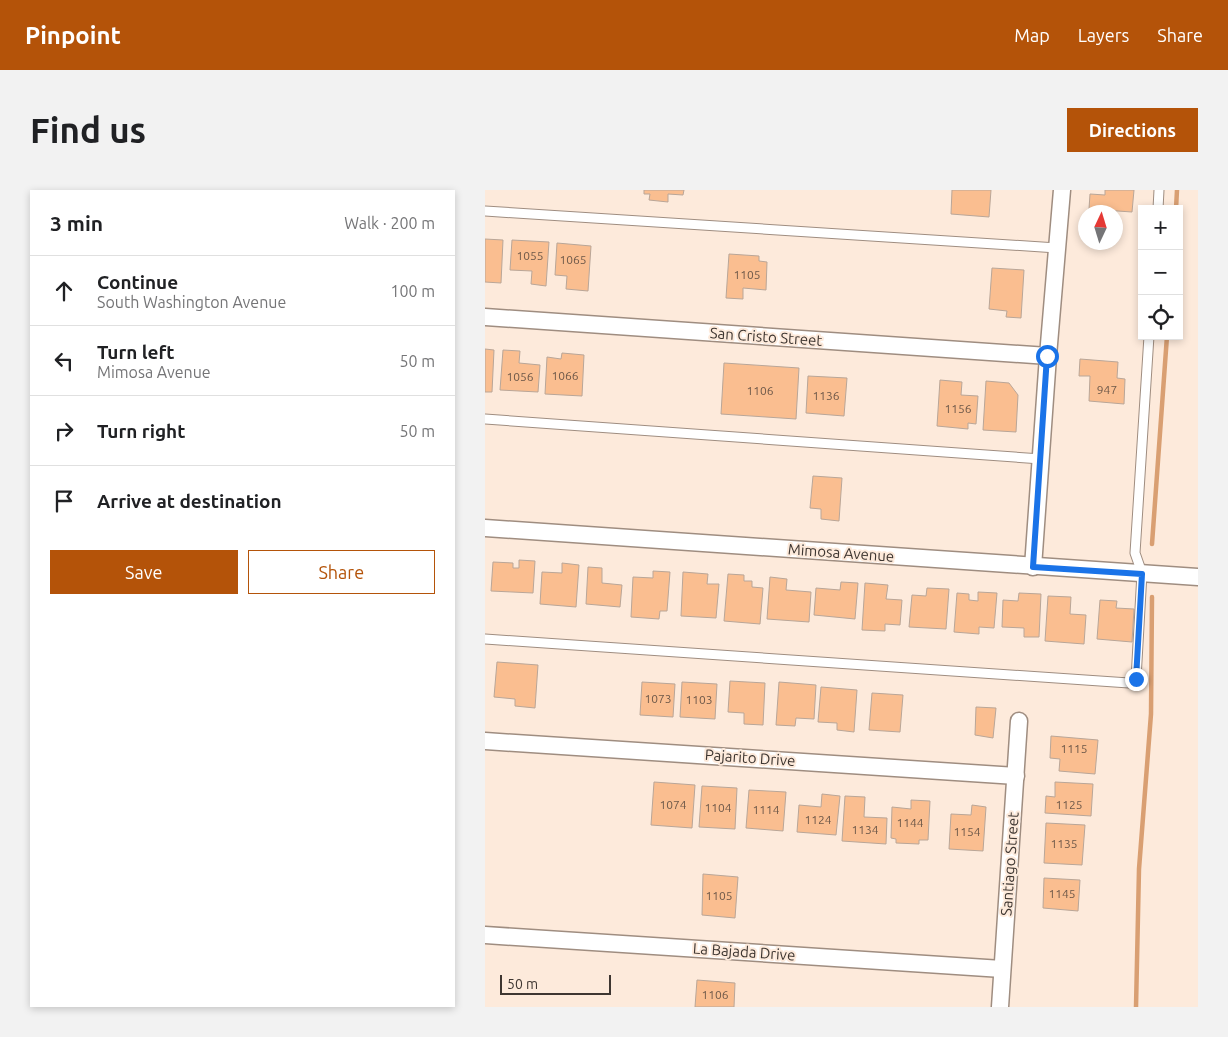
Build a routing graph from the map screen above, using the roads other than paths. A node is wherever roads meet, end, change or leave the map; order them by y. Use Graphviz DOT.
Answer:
graph roads {
  1 [pos="1062,190"];
  2 [pos="1159,190"];
  3 [pos="1157,205"];
  4 [pos="485,211"];
  5 [pos="1057,248"];
  6 [pos="485,317"];
  7 [pos="1149,340"];
  8 [pos="1047,356"];
  9 [pos="485,419"];
  10 [pos="1041,459"];
  11 [pos="485,528"];
  12 [pos="1033,567"];
  13 [pos="1142,574"];
  14 [pos="1198,577"];
  15 [pos="485,639"];
  16 [pos="1019,721"];
  17 [pos="485,741"];
  18 [pos="1015,776"];
  19 [pos="485,935"];
  20 [pos="1002,969"];
  21 [pos="1000,1007"];
  1 -- 5 [label="street"];
  2 -- 3 [label="lane"];
  4 -- 5 [label="lane"];
  5 -- 8 [label="street"];
  6 -- 8 [label="street, San Cristo Street"];
  7 -- 13 [label="lane"];
  8 -- 10 [label="street"];
  9 -- 10 [label="lane"];
  10 -- 12 [label="street"];
  11 -- 12 [label="street, Mimosa Avenue"];
  12 -- 13 [label="street, Mimosa Avenue"];
  13 -- 14 [label="street, Mimosa Avenue"];
  13 -- 15 [label="lane"];
  16 -- 18 [label="street, Santiago Street"];
  17 -- 18 [label="street, Pajarito Drive"];
  18 -- 20 [label="street, Santiago Street"];
  19 -- 20 [label="street, La Bajada Drive"];
  20 -- 21 [label="street, Santiago Street"];
}
